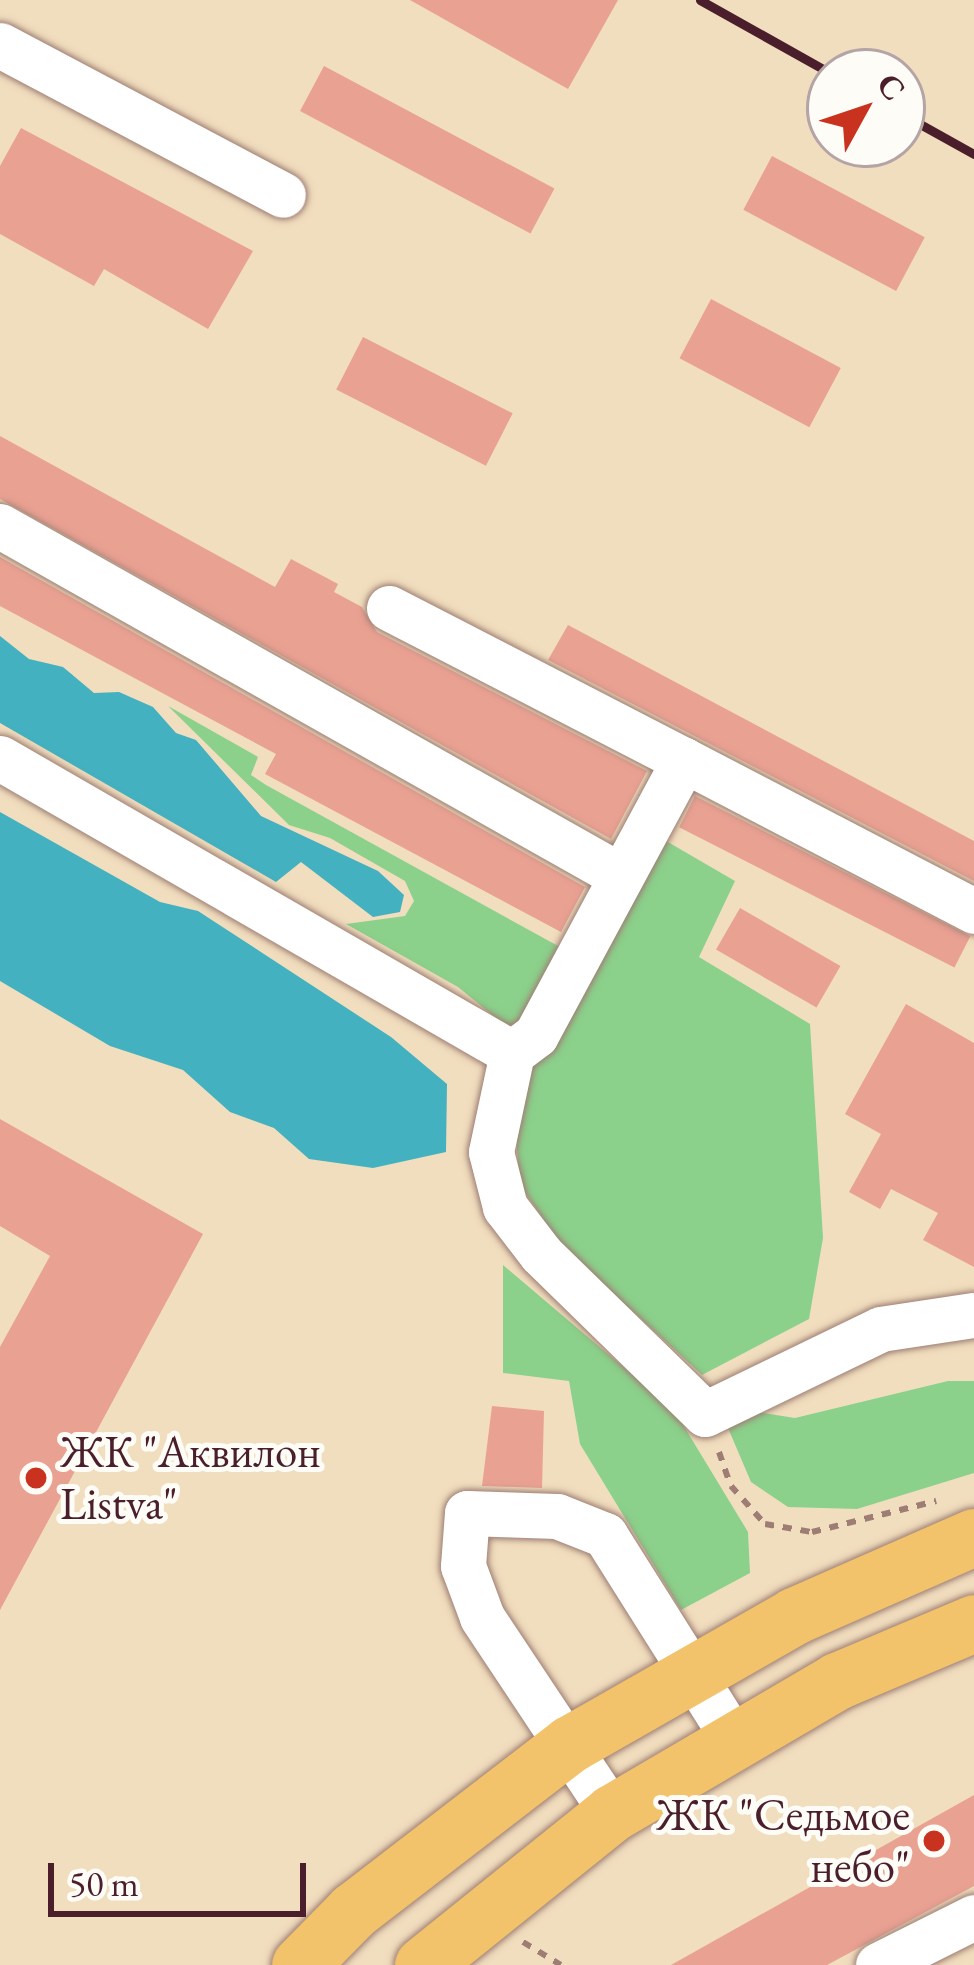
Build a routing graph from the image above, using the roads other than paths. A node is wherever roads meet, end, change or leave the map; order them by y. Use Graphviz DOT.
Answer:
graph roads {
  1 [pos="0,45"];
  2 [pos="283,195"];
  3 [pos="0,526"];
  4 [pos="389,608"];
  5 [pos="0,758"];
  6 [pos="684,760"];
  7 [pos="621,876"];
  8 [pos="974,911"];
  9 [pos="512,1053"];
  10 [pos="974,1315"];
  11 [pos="964,1516"];
  12 [pos="974,1623"];
  13 [pos="694,1673"];
  14 [pos="733,1738"];
  15 [pos="570,1744"];
  16 [pos="612,1813"];
  17 [pos="974,1916"];
  18 [pos="300,1965"];
  19 [pos="423,1965"];
  20 [pos="878,1965"];
  1 -- 2 [label="lane"];
  3 -- 7 [label="lane"];
  4 -- 6 [label="lane"];
  5 -- 9 [label="lane"];
  6 -- 7 [label="lane"];
  6 -- 8 [label="lane"];
  7 -- 9 [label="lane"];
  9 -- 10 [label="lane"];
  11 -- 13 [label="main road"];
  12 -- 14 [label="main road"];
  13 -- 14 [label="lane"];
  13 -- 15 [label="main road"];
  13 -- 15 [label="lane"];
  14 -- 16 [label="main road"];
  15 -- 16 [label="lane"];
  15 -- 18 [label="main road"];
  16 -- 19 [label="main road"];
  17 -- 20 [label="lane"];
}
